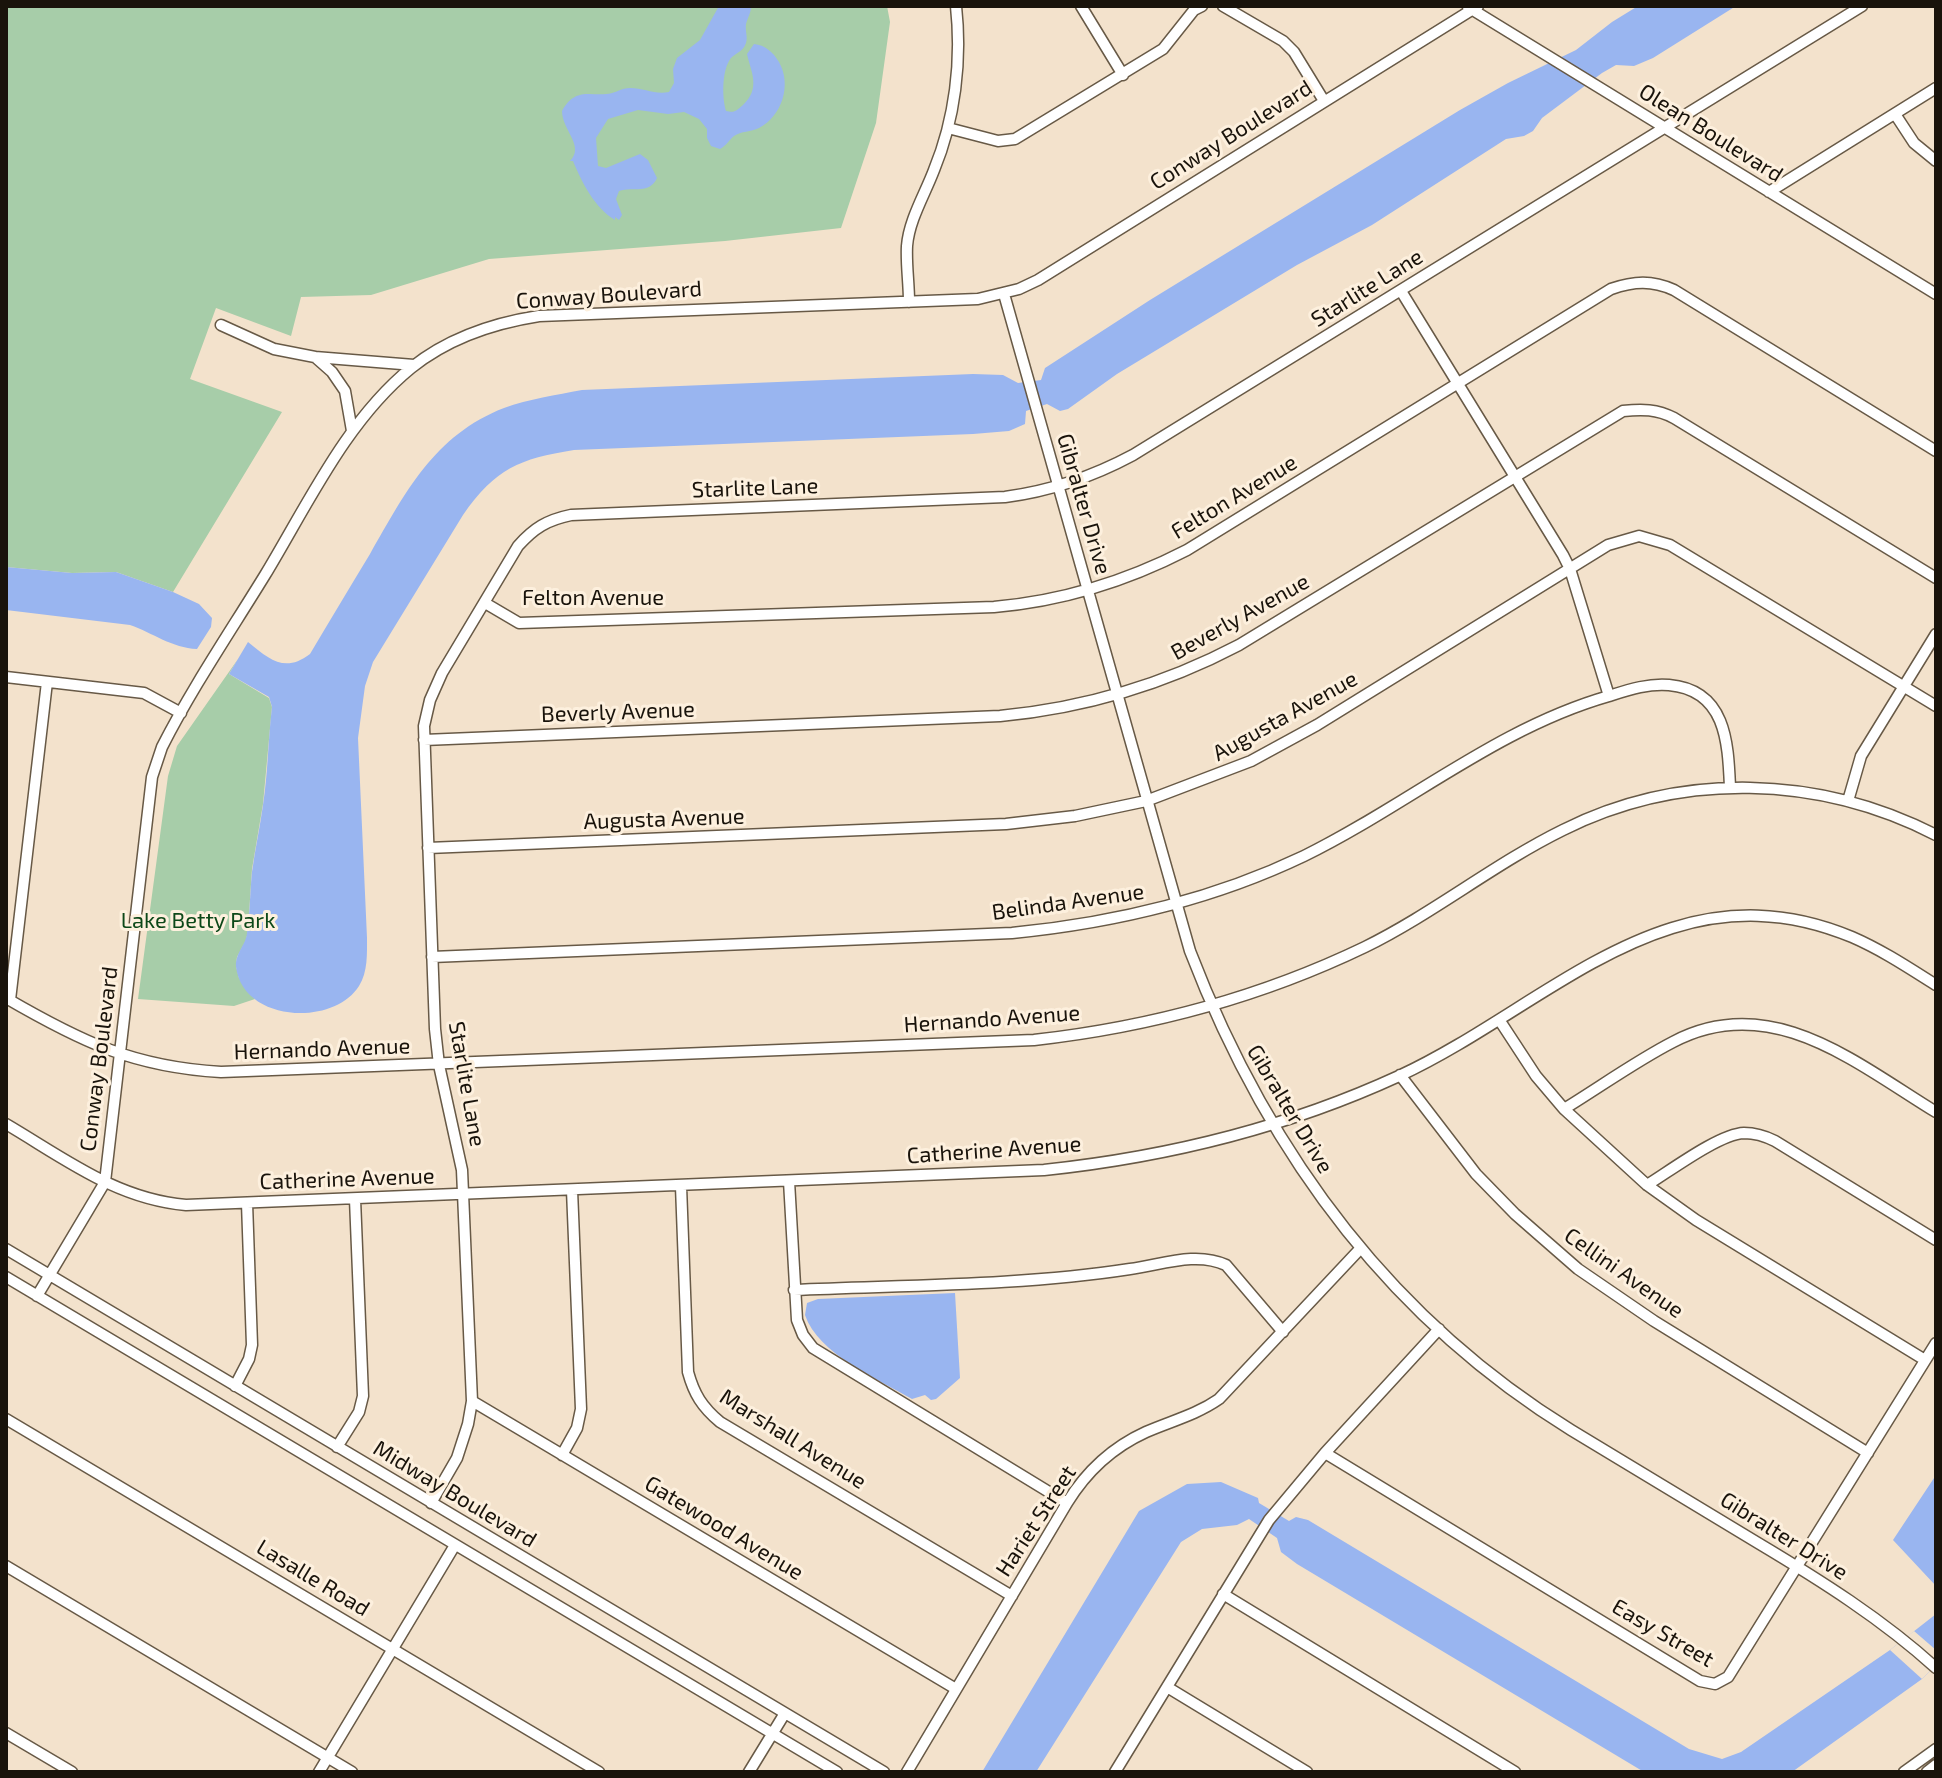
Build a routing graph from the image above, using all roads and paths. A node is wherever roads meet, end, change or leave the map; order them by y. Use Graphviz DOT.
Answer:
graph roads {
  1 [pos="956,6"];
  2 [pos="1081,6"];
  3 [pos="1202,6"];
  4 [pos="1223,6"];
  5 [pos="1862,6"];
  6 [pos="1472,7"];
  7 [pos="1123,75"];
  8 [pos="1936,88"];
  9 [pos="1324,101"];
  10 [pos="1895,114"];
  11 [pos="948,128"];
  12 [pos="1665,128"];
  13 [pos="1936,161"];
  14 [pos="1769,192"];
  15 [pos="1401,291"];
  16 [pos="1004,294"];
  17 [pos="1936,294"];
  18 [pos="909,302"];
  19 [pos="221,325"];
  20 [pos="315,357"];
  21 [pos="414,365"];
  22 [pos="1458,383"];
  23 [pos="352,431"];
  24 [pos="1936,451"];
  25 [pos="1515,476"];
  26 [pos="1059,487"];
  27 [pos="1570,569"];
  28 [pos="1936,578"];
  29 [pos="1088,592"];
  30 [pos="485,603"];
  31 [pos="1936,634"];
  32 [pos="6,677"];
  33 [pos="47,682"];
  34 [pos="1904,686"];
  35 [pos="1609,696"];
  36 [pos="1117,697"];
  37 [pos="1936,706"];
  38 [pos="181,713"];
  39 [pos="424,740"];
  40 [pos="1730,787"];
  41 [pos="1146,801"];
  42 [pos="1848,801"];
  43 [pos="1936,835"];
  44 [pos="428,848"];
  45 [pos="1175,905"];
  46 [pos="432,957"];
  47 [pos="1936,985"];
  48 [pos="8,999"];
  49 [pos="1212,1007"];
  50 [pos="1500,1021"];
  51 [pos="119,1056"];
  52 [pos="439,1065"];
  53 [pos="1400,1075"];
  54 [pos="1564,1109"];
  55 [pos="1936,1112"];
  56 [pos="6,1124"];
  57 [pos="1272,1125"];
  58 [pos="789,1181"];
  59 [pos="105,1182"];
  60 [pos="1647,1185"];
  61 [pos="681,1186"];
  62 [pos="572,1190"];
  63 [pos="464,1194"];
  64 [pos="355,1199"];
  65 [pos="247,1203"];
  66 [pos="1936,1240"];
  67 [pos="6,1249"];
  68 [pos="1360,1249"];
  69 [pos="50,1275"];
  70 [pos="6,1278"];
  71 [pos="794,1290"];
  72 [pos="37,1296"];
  73 [pos="1439,1329"];
  74 [pos="1283,1332"];
  75 [pos="1936,1343"];
  76 [pos="1925,1360"];
  77 [pos="235,1386"];
  78 [pos="472,1401"];
  79 [pos="6,1419"];
  80 [pos="337,1447"];
  81 [pos="1325,1453"];
  82 [pos="1868,1453"];
  83 [pos="562,1455"];
  84 [pos="431,1503"];
  85 [pos="1067,1503"];
  86 [pos="455,1545"];
  87 [pos="6,1566"];
  88 [pos="1797,1566"];
  89 [pos="1223,1594"];
  90 [pos="1012,1596"];
  91 [pos="392,1649"];
  92 [pos="1935,1667"];
  93 [pos="1167,1687"];
  94 [pos="956,1689"];
  95 [pos="785,1713"];
  96 [pos="6,1733"];
  97 [pos="773,1733"];
  98 [pos="1936,1749"];
  99 [pos="328,1757"];
  100 [pos="1936,1765"];
  101 [pos="72,1772"];
  102 [pos="319,1772"];
  103 [pos="352,1772"];
  104 [pos="599,1772"];
  105 [pos="749,1772"];
  106 [pos="837,1772"];
  107 [pos="884,1772"];
  108 [pos="907,1772"];
  109 [pos="1115,1772"];
  110 [pos="1307,1772"];
  111 [pos="1515,1772"];
  112 [pos="1904,1772"];
  113 [pos="1927,1772"];
  1 -- 11 [label="street"];
  2 -- 7 [label="street"];
  3 -- 7 [label="street"];
  4 -- 9 [label="street"];
  5 -- 12 [label="street, Starlite Lane"];
  6 -- 9 [label="street, Conway Boulevard"];
  6 -- 12 [label="street, Olean Boulevard"];
  7 -- 11 [label="street"];
  8 -- 10 [label="street"];
  9 -- 16 [label="street, Conway Boulevard"];
  10 -- 13 [label="street"];
  10 -- 14 [label="street"];
  11 -- 18 [label="street"];
  12 -- 14 [label="street, Olean Boulevard"];
  12 -- 15 [label="street, Starlite Lane"];
  14 -- 17 [label="street, Olean Boulevard"];
  15 -- 22 [label="street"];
  15 -- 26 [label="street, Starlite Lane"];
  16 -- 18 [label="street, Conway Boulevard"];
  16 -- 26 [label="street, Gibralter Drive"];
  18 -- 21 [label="street, Conway Boulevard"];
  19 -- 20 [label="street"];
  20 -- 21 [label="street"];
  20 -- 23 [label="street"];
  21 -- 23 [label="street, Conway Boulevard"];
  22 -- 24 [label="street, Felton Avenue"];
  22 -- 25 [label="street"];
  22 -- 29 [label="street, Felton Avenue"];
  23 -- 38 [label="street, Conway Boulevard"];
  25 -- 27 [label="street"];
  25 -- 28 [label="street, Beverly Avenue"];
  25 -- 36 [label="street, Beverly Avenue"];
  26 -- 29 [label="street, Gibralter Drive"];
  26 -- 30 [label="street, Starlite Lane"];
  27 -- 34 [label="street, Augusta Avenue"];
  27 -- 35 [label="street"];
  27 -- 41 [label="street, Augusta Avenue"];
  29 -- 30 [label="street, Felton Avenue"];
  29 -- 36 [label="street, Gibralter Drive"];
  30 -- 39 [label="street, Starlite Lane"];
  31 -- 34 [label="street"];
  32 -- 33 [label="street"];
  33 -- 38 [label="street"];
  33 -- 48 [label="street"];
  34 -- 37 [label="street, Augusta Avenue"];
  34 -- 42 [label="street"];
  35 -- 40 [label="street, Belinda Avenue"];
  35 -- 45 [label="street, Belinda Avenue"];
  36 -- 39 [label="street, Beverly Avenue"];
  36 -- 41 [label="street, Gibralter Drive"];
  38 -- 51 [label="street, Conway Boulevard"];
  39 -- 44 [label="street, Starlite Lane"];
  40 -- 42 [label="street, Hernando Avenue"];
  40 -- 49 [label="street, Hernando Avenue"];
  41 -- 44 [label="street, Augusta Avenue"];
  41 -- 45 [label="street, Gibralter Drive"];
  42 -- 43 [label="street, Hernando Avenue"];
  44 -- 46 [label="street, Starlite Lane"];
  45 -- 46 [label="street, Belinda Avenue"];
  45 -- 49 [label="street, Gibralter Drive"];
  46 -- 52 [label="street, Starlite Lane"];
  47 -- 50 [label="street, Catherine Avenue"];
  48 -- 51 [label="street, Hernando Avenue"];
  49 -- 52 [label="street, Hernando Avenue"];
  49 -- 57 [label="street, Gibralter Drive"];
  50 -- 53 [label="street, Catherine Avenue"];
  50 -- 54 [label="street"];
  51 -- 52 [label="street, Hernando Avenue"];
  51 -- 59 [label="street, Conway Boulevard"];
  52 -- 63 [label="street, Starlite Lane"];
  53 -- 57 [label="street, Catherine Avenue"];
  53 -- 82 [label="street, Cellini Avenue"];
  54 -- 55 [label="street"];
  54 -- 60 [label="street"];
  56 -- 59 [label="street, Catherine Avenue"];
  57 -- 58 [label="street, Catherine Avenue"];
  57 -- 68 [label="street, Gibralter Drive"];
  58 -- 61 [label="street, Catherine Avenue"];
  58 -- 71 [label="street"];
  59 -- 65 [label="street, Catherine Avenue"];
  59 -- 69 [label="street, Conway Boulevard"];
  60 -- 66 [label="street"];
  60 -- 76 [label="street"];
  61 -- 62 [label="street, Catherine Avenue"];
  61 -- 90 [label="street, Marshall Avenue"];
  62 -- 63 [label="street, Catherine Avenue"];
  62 -- 83 [label="street"];
  63 -- 64 [label="street, Catherine Avenue"];
  63 -- 78 [label="street, Starlite Lane"];
  64 -- 65 [label="street, Catherine Avenue"];
  64 -- 80 [label="street"];
  65 -- 77 [label="street"];
  67 -- 69 [label="street, Midway Boulevard"];
  68 -- 73 [label="street, Gibralter Drive"];
  68 -- 74 [label="street, Hariet Street"];
  69 -- 72 [label="street, Conway Boulevard"];
  69 -- 77 [label="street, Midway Boulevard"];
  70 -- 72 [label="street, Midway Boulevard"];
  71 -- 74 [label="street"];
  71 -- 85 [label="street"];
  72 -- 86 [label="street, Midway Boulevard"];
  73 -- 81 [label="street"];
  73 -- 88 [label="street, Gibralter Drive"];
  74 -- 85 [label="street, Hariet Street"];
  75 -- 76 [label="street, Easy Street"];
  76 -- 82 [label="street, Easy Street"];
  77 -- 80 [label="street, Midway Boulevard"];
  78 -- 83 [label="street, Gatewood Avenue"];
  78 -- 84 [label="street, Starlite Lane"];
  79 -- 91 [label="street, Lasalle Road"];
  80 -- 84 [label="street, Midway Boulevard"];
  81 -- 88 [label="street, Easy Street"];
  81 -- 89 [label="street"];
  82 -- 88 [label="street, Easy Street"];
  83 -- 94 [label="street, Gatewood Avenue"];
  84 -- 95 [label="street, Midway Boulevard"];
  85 -- 90 [label="street, Hariet Street"];
  86 -- 91 [label="street"];
  86 -- 97 [label="street, Midway Boulevard"];
  87 -- 99 [label="street"];
  88 -- 92 [label="street, Gibralter Drive"];
  89 -- 93 [label="street"];
  89 -- 111 [label="street"];
  90 -- 94 [label="street, Hariet Street"];
  91 -- 99 [label="street"];
  91 -- 104 [label="street, Lasalle Road"];
  93 -- 109 [label="street"];
  93 -- 110 [label="street"];
  94 -- 108 [label="street, Hariet Street"];
  95 -- 97 [label="street"];
  95 -- 107 [label="street, Midway Boulevard"];
  96 -- 101 [label="street"];
  97 -- 105 [label="street"];
  97 -- 106 [label="street, Midway Boulevard"];
  98 -- 112 [label="street"];
  99 -- 102 [label="street"];
  99 -- 103 [label="street"];
  100 -- 113 [label="street"];
}
